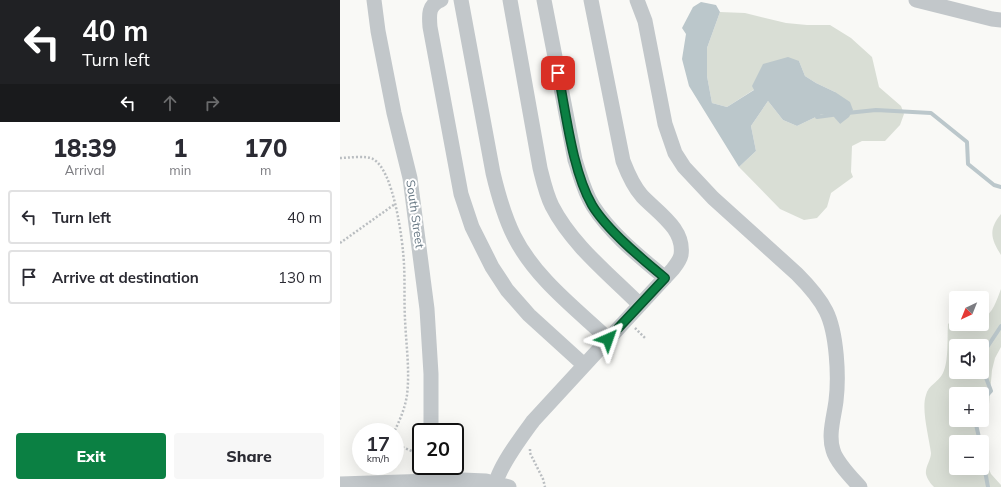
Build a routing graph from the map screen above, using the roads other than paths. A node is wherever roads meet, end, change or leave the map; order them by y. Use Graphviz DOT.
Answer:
graph roads {
  1 [pos="374,0"];
  2 [pos="441,0"];
  3 [pos="461,0"];
  4 [pos="510,0"];
  5 [pos="544,0"];
  6 [pos="591,0"];
  7 [pos="637,0"];
  8 [pos="916,0"];
  9 [pos="1001,20"];
  10 [pos="665,278"];
  11 [pos="640,305"];
  12 [pos="608,339"];
  13 [pos="584,366"];
  14 [pos="431,423"];
  15 [pos="340,484"];
  16 [pos="427,484"];
  17 [pos="500,486"];
  18 [pos="860,487"];
  1 -- 14 [label="street, South Street"];
  2 -- 13 [label="street"];
  3 -- 12 [label="street"];
  4 -- 11 [label="street"];
  5 -- 10 [label="street"];
  6 -- 10 [label="street"];
  7 -- 18 [label="street"];
  8 -- 9 [label="street"];
  10 -- 11 [label="street"];
  11 -- 12 [label="street"];
  12 -- 13 [label="street"];
  13 -- 17 [label="street"];
  15 -- 16 [label="street"];
  16 -- 17 [label="street"];
}
